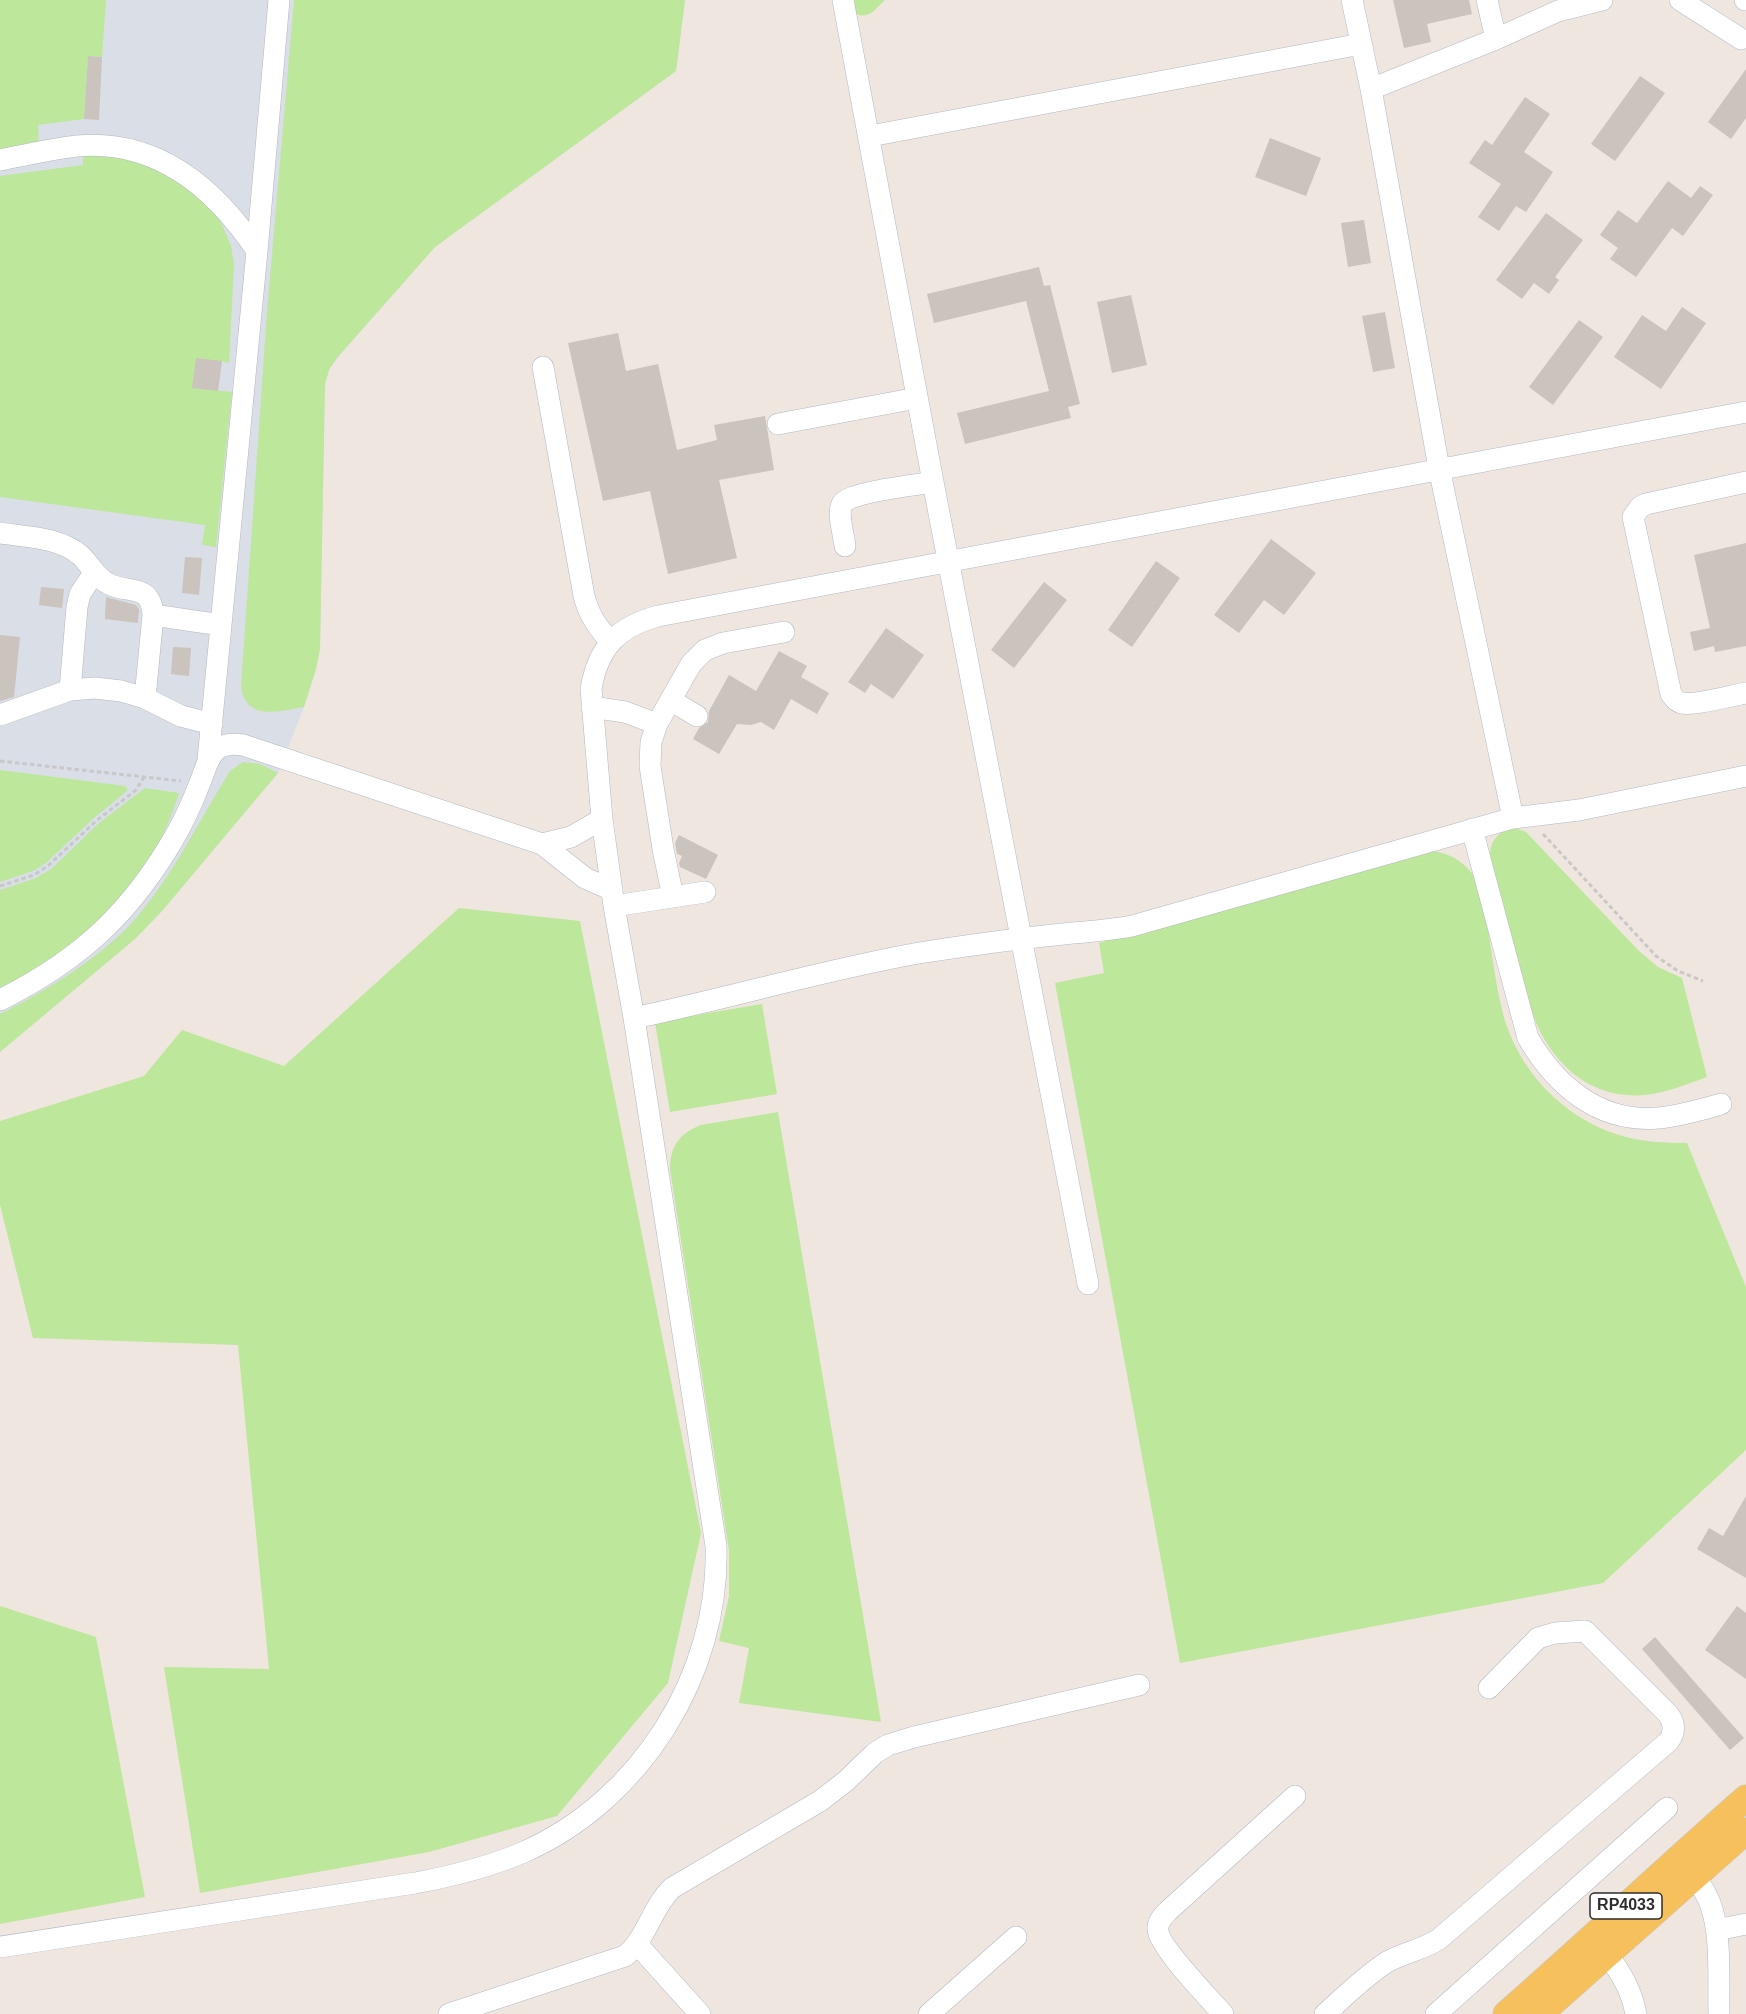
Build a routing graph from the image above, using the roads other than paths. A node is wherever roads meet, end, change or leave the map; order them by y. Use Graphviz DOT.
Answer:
graph roads {
  1 [pos="279,0"];
  2 [pos="843,0"];
  3 [pos="1352,0"];
  4 [pos="1487,0"];
  5 [pos="1602,0"];
  6 [pos="1680,0"];
  7 [pos="1496,39"];
  8 [pos="1741,39"];
  9 [pos="1361,44"];
  10 [pos="1371,89"];
  11 [pos="870,136"];
  12 [pos="0,160"];
  13 [pos="257,251"];
  14 [pos="543,367"];
  15 [pos="917,398"];
  16 [pos="1746,412"];
  17 [pos="778,424"];
  18 [pos="1439,468"];
  19 [pos="933,482"];
  20 [pos="1746,482"];
  21 [pos="0,533"];
  22 [pos="845,546"];
  23 [pos="949,562"];
  24 [pos="94,573"];
  25 [pos="153,615"];
  26 [pos="222,625"];
  27 [pos="784,632"];
  28 [pos="611,641"];
  29 [pos="70,690"];
  30 [pos="1746,693"];
  31 [pos="145,698"];
  32 [pos="672,701"];
  33 [pos="592,707"];
  34 [pos="0,715"];
  35 [pos="697,717"];
  36 [pos="212,724"];
  37 [pos="657,724"];
  38 [pos="208,760"];
  39 [pos="1746,776"];
  40 [pos="1520,817"];
  41 [pos="602,819"];
  42 [pos="1472,829"];
  43 [pos="542,843"];
  44 [pos="705,892"];
  45 [pos="673,897"];
  46 [pos="613,898"];
  47 [pos="1022,939"];
  48 [pos="0,1000"];
  49 [pos="634,1018"];
  50 [pos="1721,1104"];
  51 [pos="1088,1284"];
  52 [pos="1139,1685"];
  53 [pos="1489,1688"];
  54 [pos="1295,1796"];
  55 [pos="1746,1798"];
  56 [pos="1667,1808"];
  57 [pos="1746,1831"];
  58 [pos="1687,1866"];
  59 [pos="1746,1924"];
  60 [pos="1716,1930"];
  61 [pos="1016,1937"];
  62 [pos="637,1944"];
  63 [pos="1601,1946"];
  64 [pos="0,1947"];
  65 [pos="1330,2012"];
  66 [pos="449,2014"];
  67 [pos="700,2014"];
  68 [pos="929,2014"];
  69 [pos="1223,2014"];
  70 [pos="1436,2014"];
  71 [pos="1506,2014"];
  72 [pos="1540,2014"];
  73 [pos="1636,2014"];
  74 [pos="1719,2014"];
  1 -- 13 [label="street"];
  2 -- 11 [label="street"];
  3 -- 9 [label="street"];
  4 -- 7 [label="street"];
  5 -- 7 [label="street"];
  6 -- 8 [label="street"];
  7 -- 10 [label="street"];
  9 -- 10 [label="street"];
  9 -- 11 [label="street"];
  10 -- 18 [label="street"];
  11 -- 15 [label="street"];
  12 -- 13 [label="street"];
  13 -- 26 [label="street"];
  14 -- 28 [label="street"];
  15 -- 17 [label="street"];
  15 -- 19 [label="street"];
  16 -- 18 [label="street"];
  18 -- 23 [label="street"];
  18 -- 40 [label="street"];
  19 -- 22 [label="street"];
  19 -- 23 [label="street"];
  20 -- 30 [label="street"];
  21 -- 24 [label="street"];
  23 -- 28 [label="street"];
  23 -- 47 [label="street"];
  24 -- 25 [label="street"];
  24 -- 29 [label="street"];
  25 -- 26 [label="street"];
  25 -- 31 [label="street"];
  26 -- 36 [label="street"];
  27 -- 32 [label="street"];
  28 -- 33 [label="street"];
  29 -- 31 [label="street"];
  29 -- 34 [label="street"];
  31 -- 36 [label="street"];
  32 -- 35 [label="street"];
  32 -- 37 [label="street"];
  33 -- 37 [label="street"];
  33 -- 41 [label="street"];
  36 -- 38 [label="street"];
  37 -- 45 [label="street"];
  38 -- 43 [label="street"];
  38 -- 48 [label="street"];
  39 -- 40 [label="street"];
  40 -- 42 [label="street"];
  41 -- 43 [label="street"];
  41 -- 46 [label="street"];
  42 -- 47 [label="street"];
  42 -- 50 [label="street"];
  43 -- 46 [label="street"];
  44 -- 45 [label="street"];
  45 -- 46 [label="street"];
  46 -- 49 [label="street"];
  47 -- 49 [label="street"];
  47 -- 51 [label="street"];
  49 -- 64 [label="street"];
  52 -- 62 [label="street"];
  53 -- 65 [label="street"];
  54 -- 69 [label="street"];
  55 -- 58 [label="main road, RP4033"];
  56 -- 70 [label="street"];
  57 -- 58 [label="main road, RP4033"];
  58 -- 60 [label="street"];
  58 -- 63 [label="main road, RP4033"];
  59 -- 60 [label="street"];
  60 -- 74 [label="street"];
  61 -- 68 [label="street"];
  62 -- 66 [label="street"];
  62 -- 67 [label="street"];
  63 -- 71 [label="main road, RP4033"];
  63 -- 72 [label="main road, RP4033"];
  63 -- 73 [label="street"];
}
